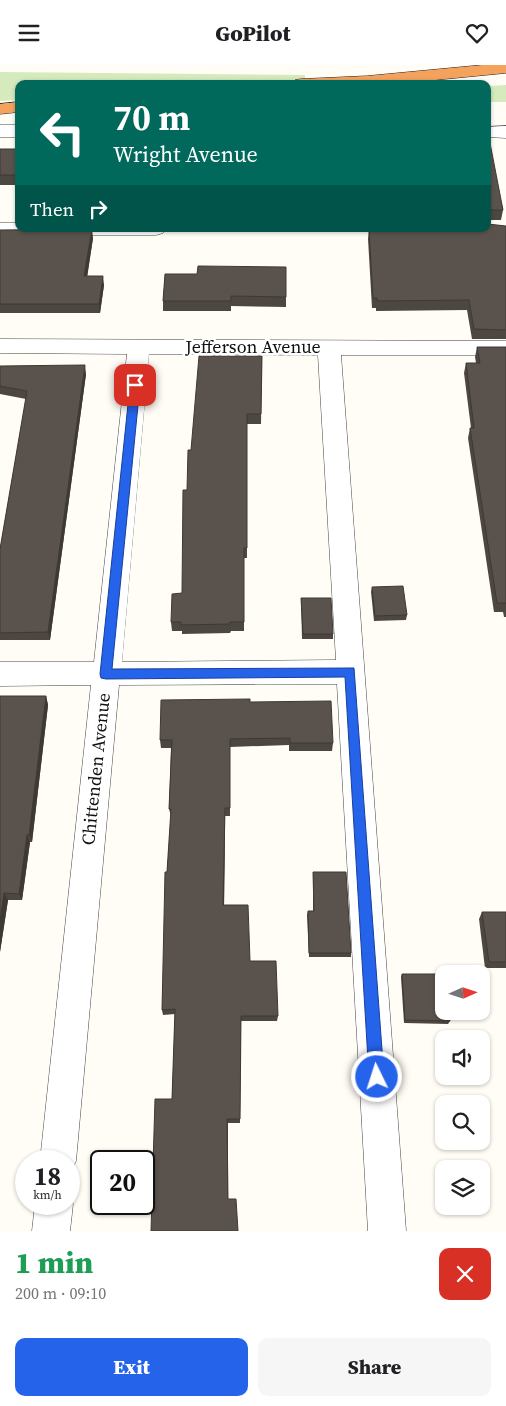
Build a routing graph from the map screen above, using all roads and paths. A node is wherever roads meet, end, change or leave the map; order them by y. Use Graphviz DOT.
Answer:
graph roads {
  1 [pos="506,68"];
  2 [pos="379,80"];
  3 [pos="15,107"];
  4 [pos="0,109"];
  5 [pos="491,132"];
  6 [pos="506,132"];
  7 [pos="0,229"];
  8 [pos="15,229"];
  9 [pos="0,346"];
  10 [pos="139,347"];
  11 [pos="329,347"];
  12 [pos="506,348"];
  13 [pos="350,672"];
  14 [pos="0,674"];
  15 [pos="106,674"];
  16 [pos="59,1150"];
  17 [pos="53,1215"];
  18 [pos="51,1231"];
  19 [pos="387,1231"];
  1 -- 2 [label="highway"];
  3 -- 4 [label="highway"];
  5 -- 6 [label="street"];
  7 -- 8 [label="street"];
  9 -- 10 [label="street, Jefferson Avenue"];
  10 -- 11 [label="street, Jefferson Avenue"];
  10 -- 15 [label="street, Chittenden Avenue"];
  11 -- 12 [label="street, Jefferson Avenue"];
  11 -- 13 [label="street"];
  13 -- 15 [label="street"];
  13 -- 19 [label="street"];
  14 -- 15 [label="street"];
  15 -- 16 [label="street, Chittenden Avenue"];
  17 -- 18 [label="street"];
}
